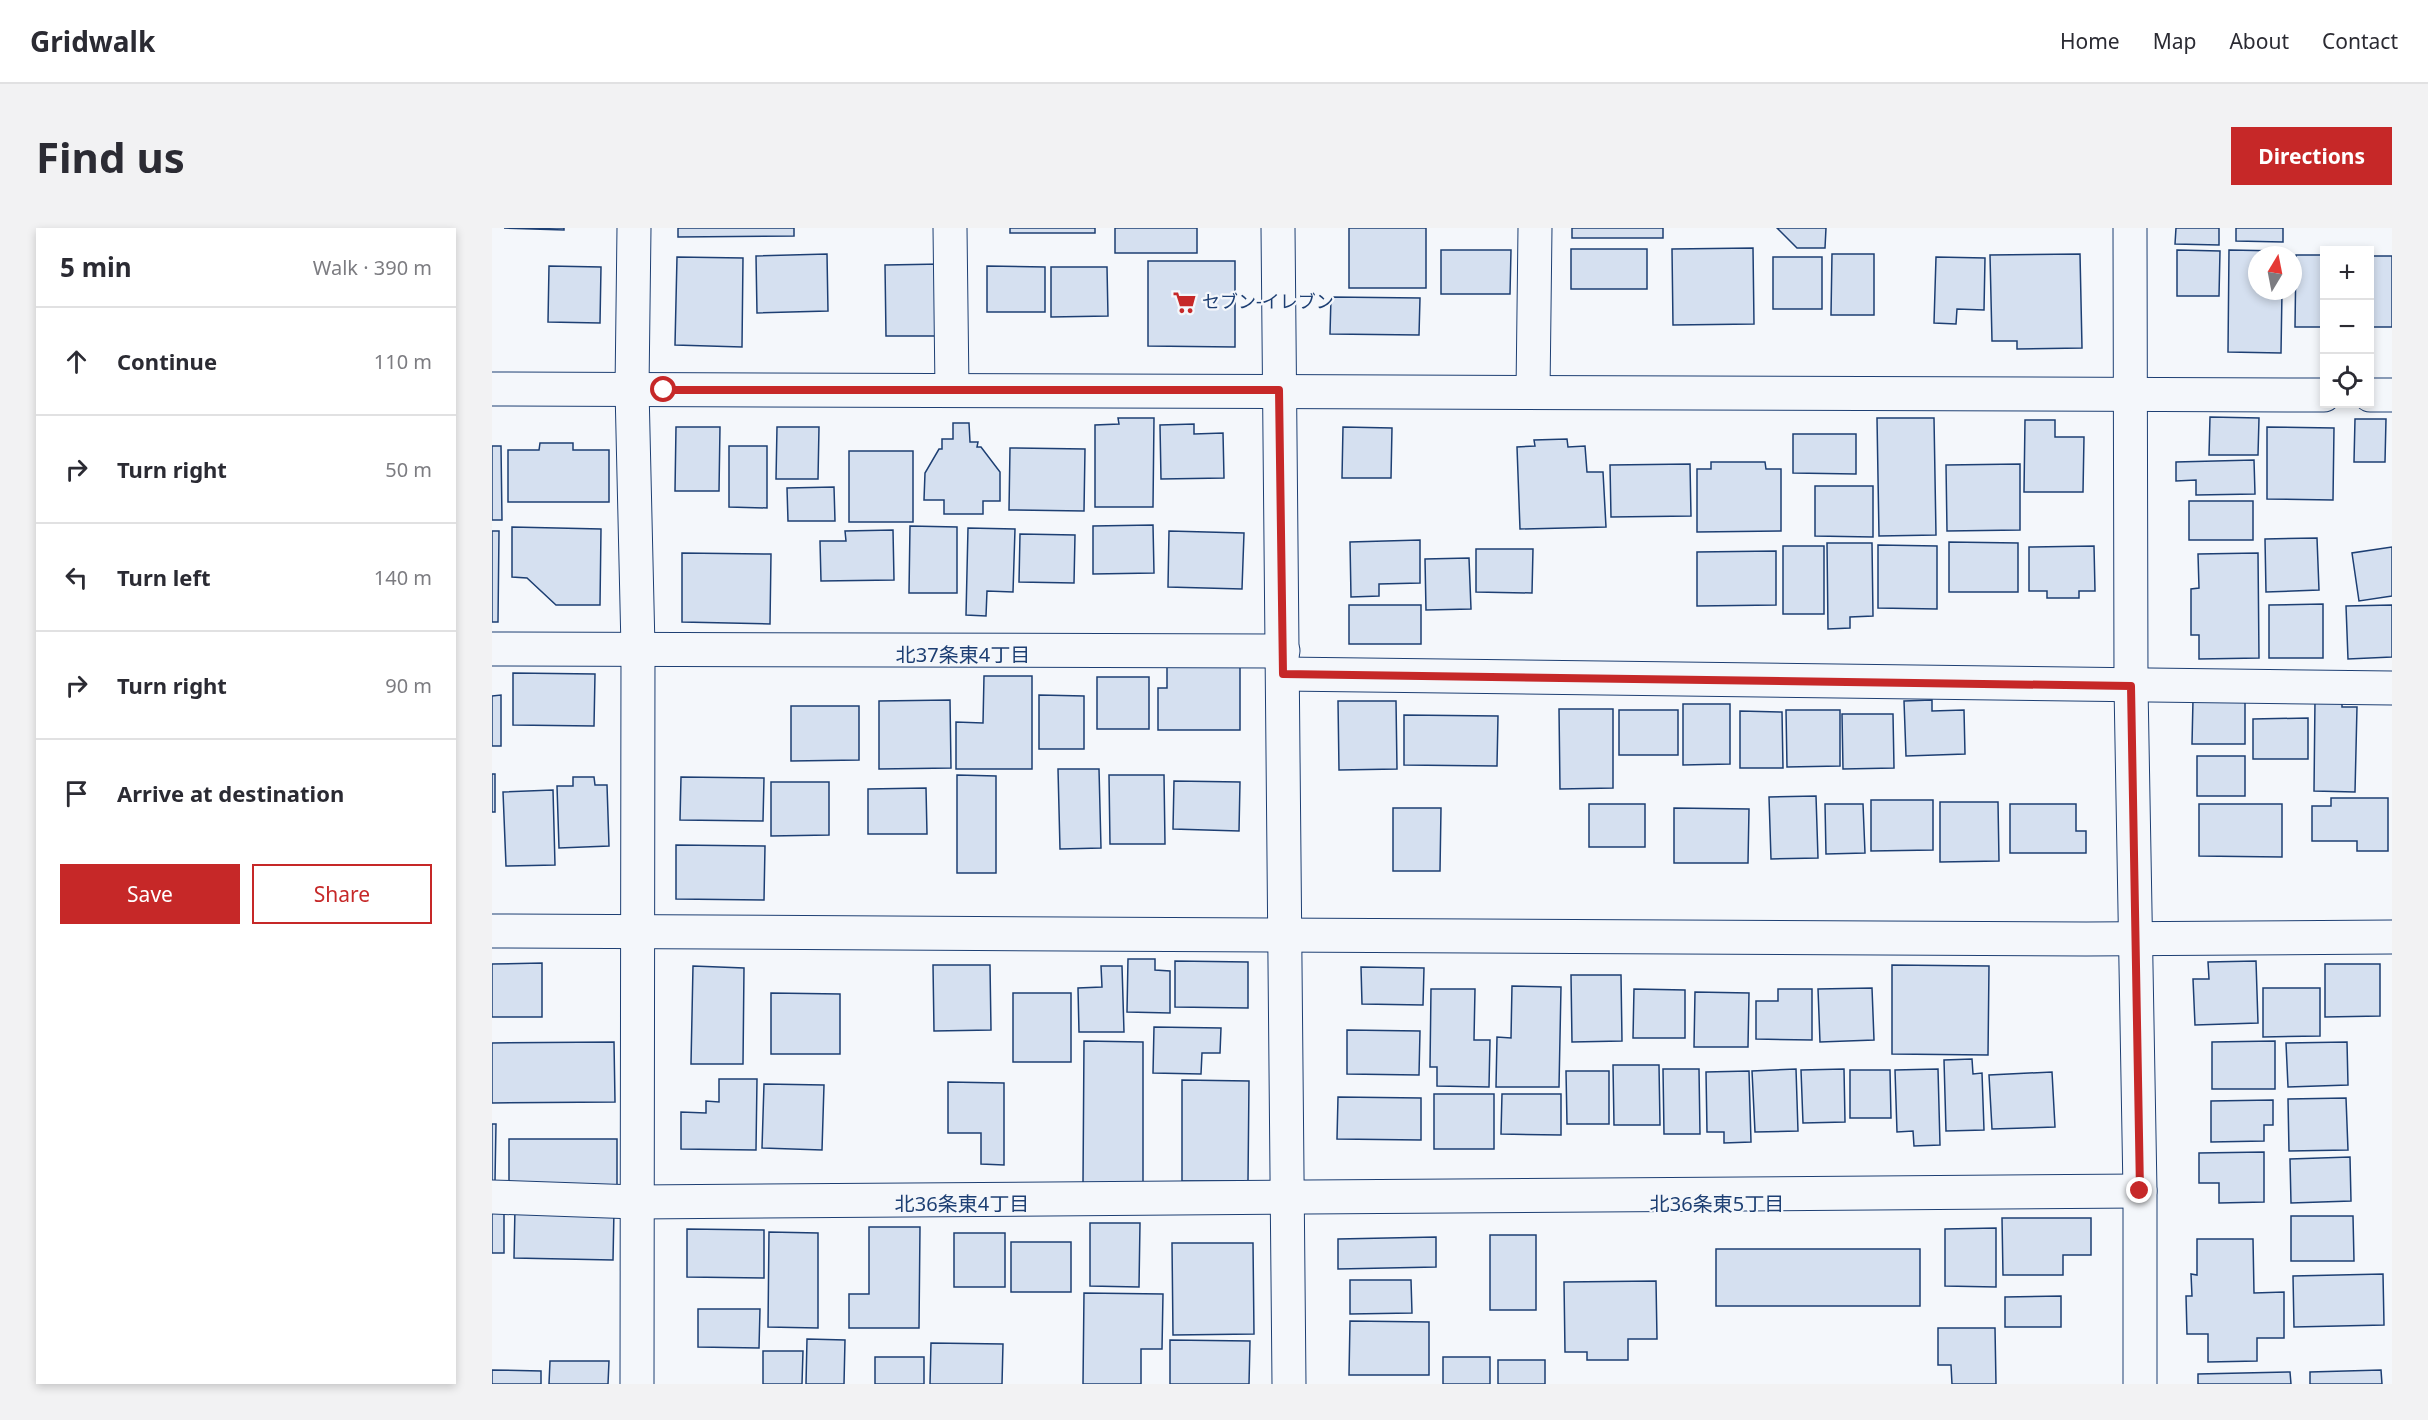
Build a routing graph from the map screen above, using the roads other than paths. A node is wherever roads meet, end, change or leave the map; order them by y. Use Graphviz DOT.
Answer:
graph roads {
  1 [pos="634,228"];
  2 [pos="950,228"];
  3 [pos="1278,228"];
  4 [pos="1535,228"];
  5 [pos="2130,228"];
  6 [pos="492,389"];
  7 [pos="632,389"];
  8 [pos="952,390"];
  9 [pos="1279,390"];
  10 [pos="1533,392"];
  11 [pos="2131,395"];
  12 [pos="2320,395"];
  13 [pos="2374,395"];
  14 [pos="2392,395"];
  15 [pos="638,648"];
  16 [pos="492,649"];
  17 [pos="1283,663"];
  18 [pos="2131,686"];
  19 [pos="2392,688"];
  20 [pos="492,931"];
  21 [pos="636,932"];
  22 [pos="1286,935"];
  23 [pos="2392,937"];
  24 [pos="2136,940"];
  25 [pos="2140,1191"];
  26 [pos="492,1197"];
  27 [pos="1288,1197"];
  28 [pos="636,1202"];
  29 [pos="637,1384"];
  30 [pos="1289,1384"];
  31 [pos="2140,1384"];
  1 -- 7 [label="street"];
  2 -- 8 [label="street"];
  3 -- 9 [label="street"];
  4 -- 10 [label="street"];
  5 -- 11 [label="street"];
  6 -- 7 [label="street"];
  7 -- 8 [label="street"];
  7 -- 15 [label="street"];
  8 -- 9 [label="street"];
  9 -- 10 [label="street"];
  9 -- 17 [label="street"];
  10 -- 11 [label="street"];
  11 -- 12 [label="street"];
  11 -- 18 [label="street"];
  13 -- 14 [label="street"];
  15 -- 16 [label="street"];
  15 -- 17 [label="street"];
  15 -- 21 [label="street"];
  17 -- 18 [label="street"];
  17 -- 22 [label="street"];
  18 -- 19 [label="street"];
  18 -- 24 [label="street"];
  20 -- 21 [label="street"];
  21 -- 22 [label="street"];
  21 -- 28 [label="street"];
  22 -- 24 [label="street"];
  22 -- 27 [label="street"];
  23 -- 24 [label="street"];
  24 -- 25 [label="street"];
  25 -- 27 [label="street"];
  25 -- 31 [label="street"];
  26 -- 28 [label="street"];
  27 -- 28 [label="street"];
  27 -- 30 [label="street"];
  28 -- 29 [label="street"];
}
